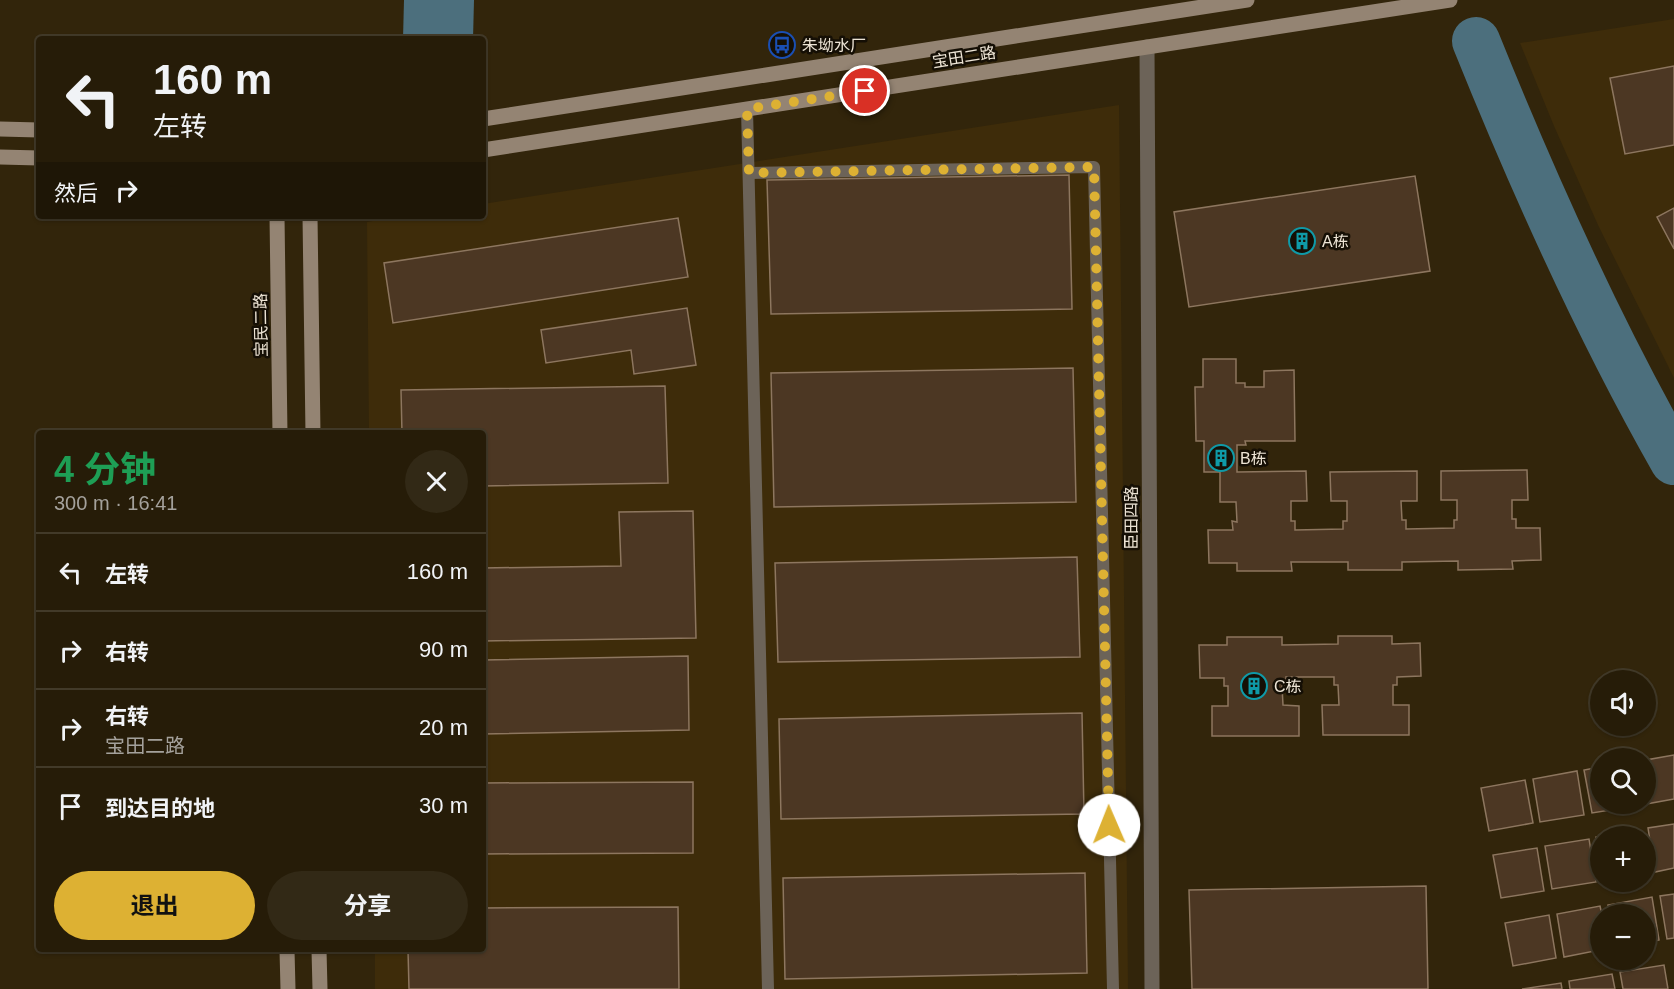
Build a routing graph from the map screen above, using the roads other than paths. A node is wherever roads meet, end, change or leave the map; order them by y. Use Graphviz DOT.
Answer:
graph roads {
  1 [pos="1247,0"];
  2 [pos="1450,0"];
  3 [pos="1147,47"];
  4 [pos="747,109"];
  5 [pos="486,119"];
  6 [pos="0,129"];
  7 [pos="36,130"];
  8 [pos="486,150"];
  9 [pos="0,157"];
  10 [pos="36,158"];
  11 [pos="749,173"];
  12 [pos="277,219"];
  13 [pos="310,219"];
  14 [pos="280,430"];
  15 [pos="313,430"];
  16 [pos="287,952"];
  17 [pos="320,952"];
  18 [pos="288,989"];
  19 [pos="320,989"];
  20 [pos="768,989"];
  21 [pos="1113,989"];
  22 [pos="1152,989"];
  1 -- 5 [label="street, 宝田二路"];
  2 -- 3 [label="street, 宝田二路"];
  3 -- 4 [label="street, 宝田二路"];
  3 -- 22 [label="street, 臣田四路"];
  4 -- 8 [label="street, 宝田二路"];
  4 -- 11 [label="lane"];
  6 -- 7 [label="street"];
  9 -- 10 [label="street"];
  11 -- 20 [label="lane"];
  11 -- 21 [label="lane"];
  12 -- 14 [label="street, 宝民二路"];
  13 -- 15 [label="street"];
  16 -- 18 [label="street"];
  17 -- 19 [label="street"];
}
